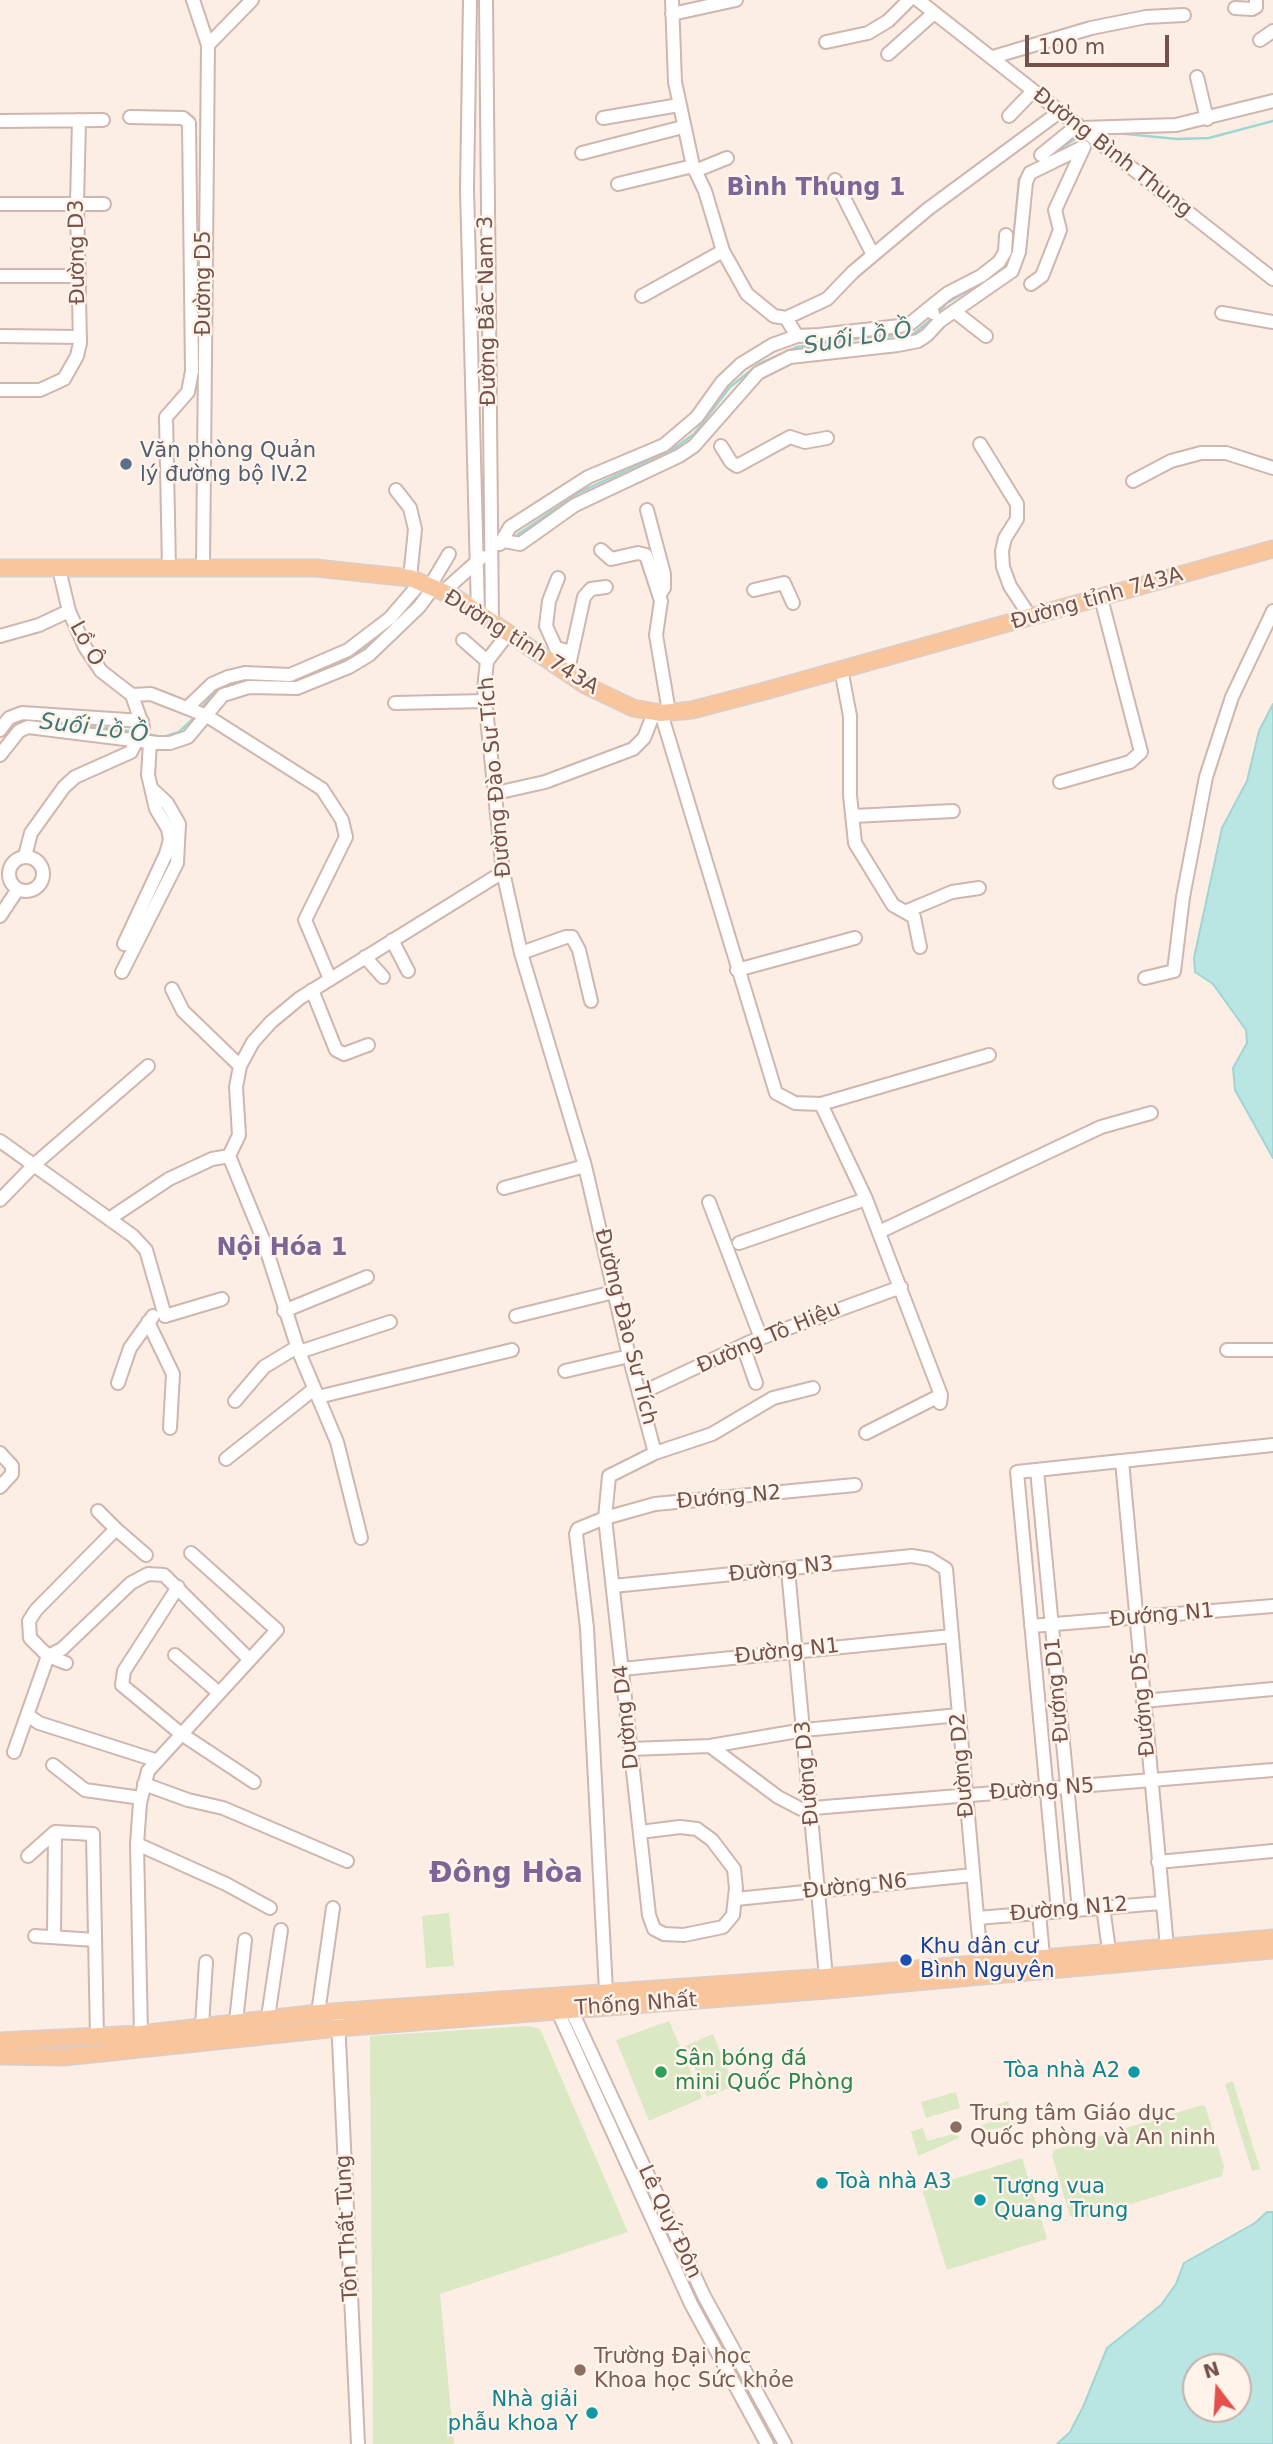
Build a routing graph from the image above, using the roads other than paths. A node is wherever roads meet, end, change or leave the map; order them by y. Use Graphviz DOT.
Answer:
graph roads {
  1 [pos="193,0"];
  2 [pos="252,0"];
  3 [pos="470,0"];
  4 [pos="486,0"];
  5 [pos="672,0"];
  6 [pos="736,0"];
  7 [pos="909,0"];
  8 [pos="918,0"];
  9 [pos="1256,0"];
  10 [pos="1235,8"];
  11 [pos="934,13"];
  12 [pos="672,14"];
  13 [pos="1184,15"];
  14 [pos="1273,31"];
  15 [pos="1260,40"];
  16 [pos="826,42"];
  17 [pos="208,45"];
  18 [pos="888,54"];
  19 [pos="993,57"];
  20 [pos="1197,77"];
  21 [pos="1033,91"];
  22 [pos="1273,101"];
  23 [pos="679,105"];
  24 [pos="1058,113"];
  25 [pos="1009,116"];
  26 [pos="130,117"];
  27 [pos="603,118"];
  28 [pos="1207,119"];
  29 [pos="79,120"];
  30 [pos="103,120"];
  31 [pos="0,121"];
  32 [pos="683,127"];
  33 [pos="1086,131"];
  34 [pos="1081,148"];
  35 [pos="582,153"];
  36 [pos="1041,155"];
  37 [pos="727,158"];
  38 [pos="694,169"];
  39 [pos="835,180"];
  40 [pos="618,184"];
  41 [pos="0,204"];
  42 [pos="77,204"];
  43 [pos="104,204"];
  44 [pos="1006,235"];
  45 [pos="723,251"];
  46 [pos="873,255"];
  47 [pos="0,276"];
  48 [pos="78,276"];
  49 [pos="1273,279"];
  50 [pos="1031,284"];
  51 [pos="642,296"];
  52 [pos="929,310"];
  53 [pos="954,311"];
  54 [pos="1222,313"];
  55 [pos="786,318"];
  56 [pos="940,321"];
  57 [pos="1273,322"];
  58 [pos="0,336"];
  59 [pos="796,336"];
  60 [pos="986,336"];
  61 [pos="80,337"];
  62 [pos="0,390"];
  63 [pos="827,438"];
  64 [pos="980,444"];
  65 [pos="721,446"];
  66 [pos="1273,468"];
  67 [pos="1133,481"];
  68 [pos="396,490"];
  69 [pos="648,510"];
  70 [pos="504,541"];
  71 [pos="657,547"];
  72 [pos="492,550"];
  73 [pos="601,550"];
  74 [pos="1273,550"];
  75 [pos="449,554"];
  76 [pos="646,555"];
  77 [pos="479,559"];
  78 [pos="0,568"];
  79 [pos="169,568"];
  80 [pos="203,568"];
  81 [pos="59,569"];
  82 [pos="558,578"];
  83 [pos="427,585"];
  84 [pos="606,587"];
  85 [pos="754,590"];
  86 [pos="659,595"];
  87 [pos="1101,598"];
  88 [pos="793,603"];
  89 [pos="69,611"];
  90 [pos="1273,611"];
  91 [pos="485,617"];
  92 [pos="1031,618"];
  93 [pos="507,635"];
  94 [pos="0,636"];
  95 [pos="463,640"];
  96 [pos="572,652"];
  97 [pos="487,661"];
  98 [pos="841,669"];
  99 [pos="567,674"];
  100 [pos="259,679"];
  101 [pos="132,695"];
  102 [pos="485,701"];
  103 [pos="395,703"];
  104 [pos="197,711"];
  105 [pos="662,713"];
  106 [pos="0,730"];
  107 [pos="143,733"];
  108 [pos="0,755"];
  109 [pos="1059,782"];
  110 [pos="152,789"];
  111 [pos="496,793"];
  112 [pos="953,811"];
  113 [pos="853,816"];
  114 [pos="25,856"];
  115 [pos="503,872"];
  116 [pos="979,888"];
  117 [pos="18,889"];
  118 [pos="907,911"];
  119 [pos="0,916"];
  120 [pos="855,937"];
  121 [pos="392,940"];
  122 [pos="124,944"];
  123 [pos="920,947"];
  124 [pos="521,953"];
  125 [pos="365,957"];
  126 [pos="737,970"];
  127 [pos="408,971"];
  128 [pos="122,972"];
  129 [pos="383,977"];
  130 [pos="1145,978"];
  131 [pos="330,979"];
  132 [pos="172,989"];
  133 [pos="312,990"];
  134 [pos="590,1001"];
  135 [pos="368,1045"];
  136 [pos="989,1055"];
  137 [pos="148,1066"];
  138 [pos="240,1066"];
  139 [pos="821,1104"];
  140 [pos="1151,1113"];
  141 [pos="0,1141"];
  142 [pos="229,1156"];
  143 [pos="35,1164"];
  144 [pos="585,1166"];
  145 [pos="504,1188"];
  146 [pos="866,1199"];
  147 [pos="0,1200"];
  148 [pos="709,1202"];
  149 [pos="109,1219"];
  150 [pos="879,1232"];
  151 [pos="739,1243"];
  152 [pos="367,1277"];
  153 [pos="901,1287"];
  154 [pos="614,1292"];
  155 [pos="222,1299"];
  156 [pos="160,1306"];
  157 [pos="284,1311"];
  158 [pos="516,1316"];
  159 [pos="148,1322"];
  160 [pos="390,1322"];
  161 [pos="761,1338"];
  162 [pos="743,1346"];
  163 [pos="298,1350"];
  164 [pos="512,1350"];
  165 [pos="1227,1350"];
  166 [pos="1273,1350"];
  167 [pos="629,1356"];
  168 [pos="565,1371"];
  169 [pos="118,1383"];
  170 [pos="756,1383"];
  171 [pos="813,1388"];
  172 [pos="316,1393"];
  173 [pos="639,1394"];
  174 [pos="235,1401"];
  175 [pos="170,1428"];
  176 [pos="866,1433"];
  177 [pos="1273,1445"];
  178 [pos="0,1453"];
  179 [pos="655,1453"];
  180 [pos="226,1459"];
  181 [pos="1122,1461"];
  182 [pos="1037,1470"];
  183 [pos="855,1485"];
  184 [pos="0,1487"];
  185 [pos="98,1511"];
  186 [pos="605,1518"];
  187 [pos="1042,1523"];
  188 [pos="1022,1526"];
  189 [pos="116,1529"];
  190 [pos="360,1538"];
  191 [pos="191,1553"];
  192 [pos="146,1555"];
  193 [pos="946,1569"];
  194 [pos="788,1570"];
  195 [pos="613,1586"];
  196 [pos="178,1587"];
  197 [pos="1273,1606"];
  198 [pos="1136,1618"];
  199 [pos="1052,1625"];
  200 [pos="1031,1626"];
  201 [pos="952,1636"];
  202 [pos="796,1650"];
  203 [pos="176,1655"];
  204 [pos="48,1656"];
  205 [pos="246,1656"];
  206 [pos="66,1663"];
  207 [pos="622,1669"];
  208 [pos="1058,1688"];
  209 [pos="1273,1689"];
  210 [pos="1037,1691"];
  211 [pos="219,1693"];
  212 [pos="1143,1701"];
  213 [pos="959,1715"];
  214 [pos="29,1716"];
  215 [pos="804,1730"];
  216 [pos="180,1733"];
  217 [pos="1062,1733"];
  218 [pos="1042,1734"];
  219 [pos="710,1746"];
  220 [pos="631,1749"];
  221 [pos="14,1752"];
  222 [pos="155,1760"];
  223 [pos="53,1765"];
  224 [pos="1273,1770"];
  225 [pos="254,1782"];
  226 [pos="1151,1782"];
  227 [pos="144,1784"];
  228 [pos="1067,1788"];
  229 [pos="1047,1789"];
  230 [pos="966,1796"];
  231 [pos="141,1798"];
  232 [pos="811,1809"];
  233 [pos="55,1832"];
  234 [pos="640,1832"];
  235 [pos="137,1844"];
  236 [pos="1073,1846"];
  237 [pos="1052,1848"];
  238 [pos="1273,1851"];
  239 [pos="28,1856"];
  240 [pos="348,1861"];
  241 [pos="1158,1862"];
  242 [pos="973,1875"];
  243 [pos="819,1891"];
  244 [pos="736,1899"];
  245 [pos="1161,1902"];
  246 [pos="270,1908"];
  247 [pos="333,1908"];
  248 [pos="1103,1908"];
  249 [pos="1079,1910"];
  250 [pos="1058,1911"];
  251 [pos="1039,1913"];
  252 [pos="977,1918"];
  253 [pos="281,1930"];
  254 [pos="35,1936"];
  255 [pos="54,1937"];
  256 [pos="1273,1938"];
  257 [pos="95,1940"];
  258 [pos="245,1940"];
  259 [pos="1108,1950"];
  260 [pos="1273,1950"];
  261 [pos="1167,1953"];
  262 [pos="1043,1956"];
  263 [pos="206,1962"];
  264 [pos="982,1968"];
  265 [pos="826,1983"];
  266 [pos="606,1991"];
  267 [pos="561,2003"];
  268 [pos="318,2012"];
  269 [pos="268,2017"];
  270 [pos="338,2020"];
  271 [pos="236,2021"];
  272 [pos="202,2026"];
  273 [pos="142,2034"];
  274 [pos="97,2037"];
  275 [pos="0,2041"];
  276 [pos="0,2056"];
  277 [pos="649,2180"];
  278 [pos="635,2187"];
  279 [pos="704,2296"];
  280 [pos="691,2304"];
  281 [pos="777,2430"];
  282 [pos="765,2441"];
  283 [pos="358,2444"];
  284 [pos="785,2444"];
  1 -- 17 [label="street, Đường D5"];
  2 -- 17 [label="street"];
  3 -- 77 [label="street, Đường Bắc Nam 3"];
  4 -- 72 [label="street, Đường Bắc Nam 3"];
  5 -- 12 [label="street"];
  6 -- 12 [label="street"];
  7 -- 16 [label="street"];
  8 -- 11 [label="street, Đường Bình Thung"];
  9 -- 10 [label="street"];
  11 -- 18 [label="street"];
  11 -- 19 [label="street, Đường Bình Thung"];
  12 -- 23 [label="street"];
  13 -- 19 [label="street"];
  14 -- 15 [label="street"];
  17 -- 80 [label="street, Đường D5"];
  19 -- 21 [label="street, Đường Bình Thung"];
  20 -- 28 [label="street"];
  21 -- 24 [label="street, Đường Bình Thung"];
  21 -- 25 [label="street"];
  22 -- 28 [label="street"];
  23 -- 27 [label="street"];
  23 -- 32 [label="street"];
  24 -- 33 [label="street, Đường Bình Thung"];
  24 -- 46 [label="street"];
  26 -- 79 [label="street"];
  28 -- 33 [label="street"];
  29 -- 30 [label="street"];
  29 -- 31 [label="street"];
  29 -- 42 [label="street, Đường D3"];
  32 -- 35 [label="street"];
  32 -- 38 [label="street"];
  33 -- 34 [label="street"];
  33 -- 36 [label="street"];
  33 -- 49 [label="street, Đường Bình Thung"];
  34 -- 50 [label="street"];
  34 -- 53 [label="street"];
  37 -- 38 [label="street"];
  38 -- 40 [label="street"];
  38 -- 45 [label="street"];
  39 -- 46 [label="street"];
  41 -- 42 [label="street"];
  42 -- 43 [label="street"];
  42 -- 48 [label="street, Đường D3"];
  44 -- 52 [label="street"];
  45 -- 51 [label="street"];
  45 -- 55 [label="street"];
  46 -- 55 [label="street"];
  47 -- 48 [label="street"];
  48 -- 61 [label="street, Đường D3"];
  52 -- 56 [label="street"];
  52 -- 59 [label="street"];
  53 -- 56 [label="street"];
  53 -- 60 [label="street"];
  54 -- 57 [label="street"];
  55 -- 59 [label="street"];
  56 -- 70 [label="street"];
  58 -- 61 [label="street"];
  59 -- 70 [label="street"];
  61 -- 62 [label="street, Đường D3"];
  63 -- 65 [label="street"];
  64 -- 92 [label="street"];
  66 -- 67 [label="street"];
  68 -- 83 [label="street"];
  69 -- 71 [label="street"];
  70 -- 72 [label="street"];
  71 -- 76 [label="street"];
  71 -- 86 [label="street"];
  72 -- 77 [label="street"];
  72 -- 91 [label="street, Đường Bắc Nam 3"];
  73 -- 76 [label="street"];
  74 -- 87 [label="main road, Đường tỉnh 743A"];
  75 -- 83 [label="street"];
  76 -- 86 [label="street"];
  77 -- 83 [label="street"];
  77 -- 91 [label="street, Đường Bắc Nam 3"];
  78 -- 81 [label="main road, Đường tỉnh 743A"];
  79 -- 80 [label="main road, Đường tỉnh 743A"];
  79 -- 81 [label="main road, Đường tỉnh 743A"];
  80 -- 83 [label="main road, Đường tỉnh 743A"];
  81 -- 89 [label="street, Lồ Ô"];
  82 -- 96 [label="street"];
  83 -- 91 [label="main road, Đường tỉnh 743A"];
  83 -- 100 [label="street"];
  84 -- 96 [label="street"];
  85 -- 88 [label="street"];
  86 -- 105 [label="street"];
  87 -- 92 [label="main road, Đường tỉnh 743A"];
  87 -- 109 [label="street"];
  89 -- 94 [label="street"];
  89 -- 101 [label="street, Lồ Ô"];
  90 -- 130 [label="street"];
  91 -- 93 [label="main road, Đường tỉnh 743A"];
  92 -- 98 [label="main road, Đường tỉnh 743A"];
  93 -- 97 [label="street, Đường Đào Sư Tích"];
  93 -- 99 [label="main road, Đường tỉnh 743A"];
  95 -- 97 [label="street"];
  96 -- 99 [label="street"];
  97 -- 102 [label="street, Đường Đào Sư Tích"];
  98 -- 105 [label="main road, Đường tỉnh 743A"];
  98 -- 113 [label="street"];
  99 -- 105 [label="main road, Đường tỉnh 743A"];
  100 -- 104 [label="street"];
  100 -- 104 [label="street"];
  101 -- 104 [label="street"];
  101 -- 107 [label="street"];
  102 -- 103 [label="street"];
  102 -- 111 [label="street, Đường Đào Sư Tích"];
  104 -- 107 [label="street"];
  104 -- 131 [label="street"];
  105 -- 111 [label="street"];
  105 -- 126 [label="street"];
  106 -- 107 [label="street"];
  107 -- 108 [label="street"];
  107 -- 110 [label="street"];
  107 -- 114 [label="street"];
  110 -- 122 [label="street"];
  110 -- 128 [label="street"];
  111 -- 115 [label="street, Đường Đào Sư Tích"];
  112 -- 113 [label="street"];
  113 -- 118 [label="street"];
  114 -- 117 [label="street"];
  114 -- 117 [label="street"];
  115 -- 121 [label="street"];
  115 -- 124 [label="street, Đường Đào Sư Tích"];
  116 -- 118 [label="street"];
  117 -- 119 [label="street"];
  118 -- 123 [label="street"];
  120 -- 126 [label="street"];
  121 -- 125 [label="street"];
  121 -- 127 [label="street"];
  124 -- 134 [label="street"];
  124 -- 144 [label="street, Đường Đào Sư Tích"];
  125 -- 129 [label="street"];
  125 -- 131 [label="street"];
  126 -- 139 [label="street"];
  131 -- 133 [label="street"];
  132 -- 138 [label="street"];
  133 -- 135 [label="street"];
  133 -- 138 [label="street"];
  136 -- 139 [label="street"];
  137 -- 143 [label="street"];
  138 -- 142 [label="street"];
  139 -- 146 [label="street"];
  140 -- 150 [label="street"];
  141 -- 143 [label="street"];
  142 -- 149 [label="street"];
  142 -- 157 [label="street"];
  143 -- 147 [label="street"];
  143 -- 149 [label="street"];
  144 -- 145 [label="street"];
  144 -- 154 [label="street, Đường Đào Sư Tích"];
  146 -- 150 [label="street"];
  146 -- 151 [label="street"];
  148 -- 161 [label="street"];
  149 -- 156 [label="street"];
  150 -- 153 [label="street"];
  152 -- 157 [label="street"];
  153 -- 161 [label="street, Đường Tô Hiệu"];
  153 -- 176 [label="street"];
  154 -- 158 [label="street"];
  154 -- 167 [label="street, Đường Đào Sư Tích"];
  155 -- 156 [label="street"];
  156 -- 159 [label="street"];
  157 -- 163 [label="street"];
  159 -- 169 [label="street"];
  159 -- 175 [label="street"];
  160 -- 163 [label="street"];
  161 -- 162 [label="street, Đường Tô Hiệu"];
  162 -- 170 [label="street"];
  162 -- 173 [label="street, Đường Tô Hiệu"];
  163 -- 172 [label="street"];
  163 -- 174 [label="street"];
  164 -- 172 [label="street"];
  165 -- 166 [label="street"];
  167 -- 168 [label="street"];
  167 -- 173 [label="street, Đường Đào Sư Tích"];
  171 -- 179 [label="street"];
  172 -- 180 [label="street"];
  172 -- 190 [label="street"];
  173 -- 179 [label="street, Đường Đào Sư Tích"];
  177 -- 181 [label="street"];
  178 -- 184 [label="street"];
  179 -- 186 [label="street, Đường Đào Sư Tích"];
  181 -- 182 [label="street"];
  181 -- 198 [label="street, Đướng D5"];
  182 -- 187 [label="street, Đướng D1"];
  182 -- 188 [label="street, Đướng D1"];
  183 -- 186 [label="street, Đướng N2"];
  185 -- 189 [label="street"];
  186 -- 195 [label="street, Dường D4"];
  186 -- 266 [label="street"];
  187 -- 188 [label="street"];
  187 -- 199 [label="street, Đướng D1"];
  188 -- 200 [label="street, Đướng D1"];
  189 -- 192 [label="street"];
  189 -- 204 [label="street"];
  191 -- 211 [label="street"];
  193 -- 194 [label="street, Đường N3"];
  193 -- 201 [label="street, Đường D2"];
  194 -- 195 [label="street, Đường N3"];
  194 -- 202 [label="street, Đường D3"];
  195 -- 207 [label="street, Dường D4"];
  196 -- 204 [label="street"];
  196 -- 205 [label="street"];
  196 -- 216 [label="street"];
  197 -- 198 [label="street, Đướng N1"];
  198 -- 199 [label="street, Đướng N1"];
  198 -- 212 [label="street, Đướng D5"];
  199 -- 200 [label="street"];
  199 -- 208 [label="street, Đướng D1"];
  200 -- 210 [label="street, Đướng D1"];
  201 -- 202 [label="street, Đường N1"];
  201 -- 213 [label="street, Đường D2"];
  202 -- 207 [label="street, Đường N1"];
  202 -- 215 [label="street, Đường D3"];
  203 -- 211 [label="street"];
  204 -- 206 [label="street"];
  204 -- 214 [label="street"];
  207 -- 220 [label="street, Dường D4"];
  208 -- 210 [label="street"];
  208 -- 217 [label="street, Đướng D1"];
  209 -- 212 [label="street"];
  210 -- 218 [label="street, Đướng D1"];
  211 -- 216 [label="street"];
  212 -- 226 [label="street, Đướng D5"];
  213 -- 215 [label="street"];
  213 -- 230 [label="street, Đường D2"];
  214 -- 221 [label="street"];
  214 -- 222 [label="street"];
  215 -- 219 [label="street"];
  215 -- 232 [label="street, Đường D3"];
  216 -- 222 [label="street"];
  216 -- 225 [label="street"];
  217 -- 218 [label="street"];
  217 -- 228 [label="street, Đướng D1"];
  218 -- 229 [label="street, Đướng D1"];
  219 -- 220 [label="street"];
  219 -- 232 [label="street"];
  220 -- 234 [label="street, Dường D4"];
  222 -- 227 [label="street"];
  223 -- 231 [label="street"];
  224 -- 226 [label="street, Đường N5"];
  226 -- 228 [label="street, Đường N5"];
  226 -- 241 [label="street, Đướng D5"];
  227 -- 231 [label="street"];
  227 -- 240 [label="street"];
  228 -- 229 [label="street, Đường N5"];
  228 -- 236 [label="street, Đướng D1"];
  229 -- 230 [label="street, Đường N5"];
  229 -- 237 [label="street, Đướng D1"];
  230 -- 232 [label="street, Đường N5"];
  230 -- 242 [label="street, Đường D2"];
  231 -- 235 [label="street"];
  232 -- 243 [label="street, Đường D3"];
  233 -- 239 [label="street"];
  233 -- 255 [label="street"];
  233 -- 257 [label="street"];
  234 -- 244 [label="street"];
  234 -- 244 [label="street, Dường D4"];
  235 -- 246 [label="street"];
  235 -- 273 [label="street"];
  236 -- 237 [label="street"];
  236 -- 249 [label="street, Đướng D1"];
  237 -- 250 [label="street, Đướng D1"];
  238 -- 241 [label="street"];
  241 -- 245 [label="street, Đướng D5"];
  242 -- 243 [label="street, Đường N6"];
  242 -- 252 [label="street, Đường D2"];
  243 -- 244 [label="street, Đường N6"];
  243 -- 265 [label="street, Đường D3"];
  245 -- 248 [label="street, Đường N12"];
  245 -- 261 [label="street, Đướng D5"];
  247 -- 268 [label="street"];
  248 -- 249 [label="street, Đường N12"];
  248 -- 259 [label="street"];
  249 -- 250 [label="street, Đường N12"];
  250 -- 251 [label="street, Đường N12"];
  251 -- 252 [label="street, Đường N12"];
  251 -- 262 [label="street"];
  252 -- 264 [label="street, Đường D2"];
  253 -- 269 [label="street"];
  254 -- 255 [label="street"];
  255 -- 257 [label="street"];
  256 -- 261 [label="main road, Thống Nhất"];
  257 -- 274 [label="street"];
  258 -- 271 [label="street"];
  259 -- 261 [label="main road, Thống Nhất"];
  259 -- 262 [label="main road, Thống Nhất"];
  260 -- 261 [label="main road, Thống Nhất"];
  261 -- 264 [label="main road, Thống Nhất"];
  262 -- 264 [label="main road, Thống Nhất"];
  263 -- 272 [label="street"];
  264 -- 265 [label="main road, Thống Nhất"];
  265 -- 266 [label="main road, Thống Nhất"];
  265 -- 267 [label="main road, Thống Nhất"];
  266 -- 267 [label="main road, Thống Nhất"];
  267 -- 270 [label="main road, Thống Nhất"];
  267 -- 277 [label="street, Lê Quý Đôn"];
  267 -- 278 [label="street, Lê Quý Đôn"];
  268 -- 269 [label="main road, Thống Nhất"];
  268 -- 270 [label="main road, Thống Nhất"];
  269 -- 271 [label="main road, Thống Nhất"];
  270 -- 276 [label="main road, Thống Nhất"];
  270 -- 283 [label="street, Tôn Thất Tùng"];
  271 -- 272 [label="main road, Thống Nhất"];
  272 -- 273 [label="main road, Thống Nhất"];
  273 -- 274 [label="main road, Thống Nhất"];
  274 -- 275 [label="main road, Thống Nhất"];
  277 -- 278 [label="street"];
  277 -- 279 [label="street, Lê Quý Đôn"];
  278 -- 280 [label="street, Lê Quý Đôn"];
  279 -- 280 [label="street"];
  279 -- 281 [label="street, Lê Quý Đôn"];
  280 -- 282 [label="street, Lê Quý Đôn"];
  281 -- 282 [label="street"];
  281 -- 284 [label="street, Lê Quý Đôn"];
}
